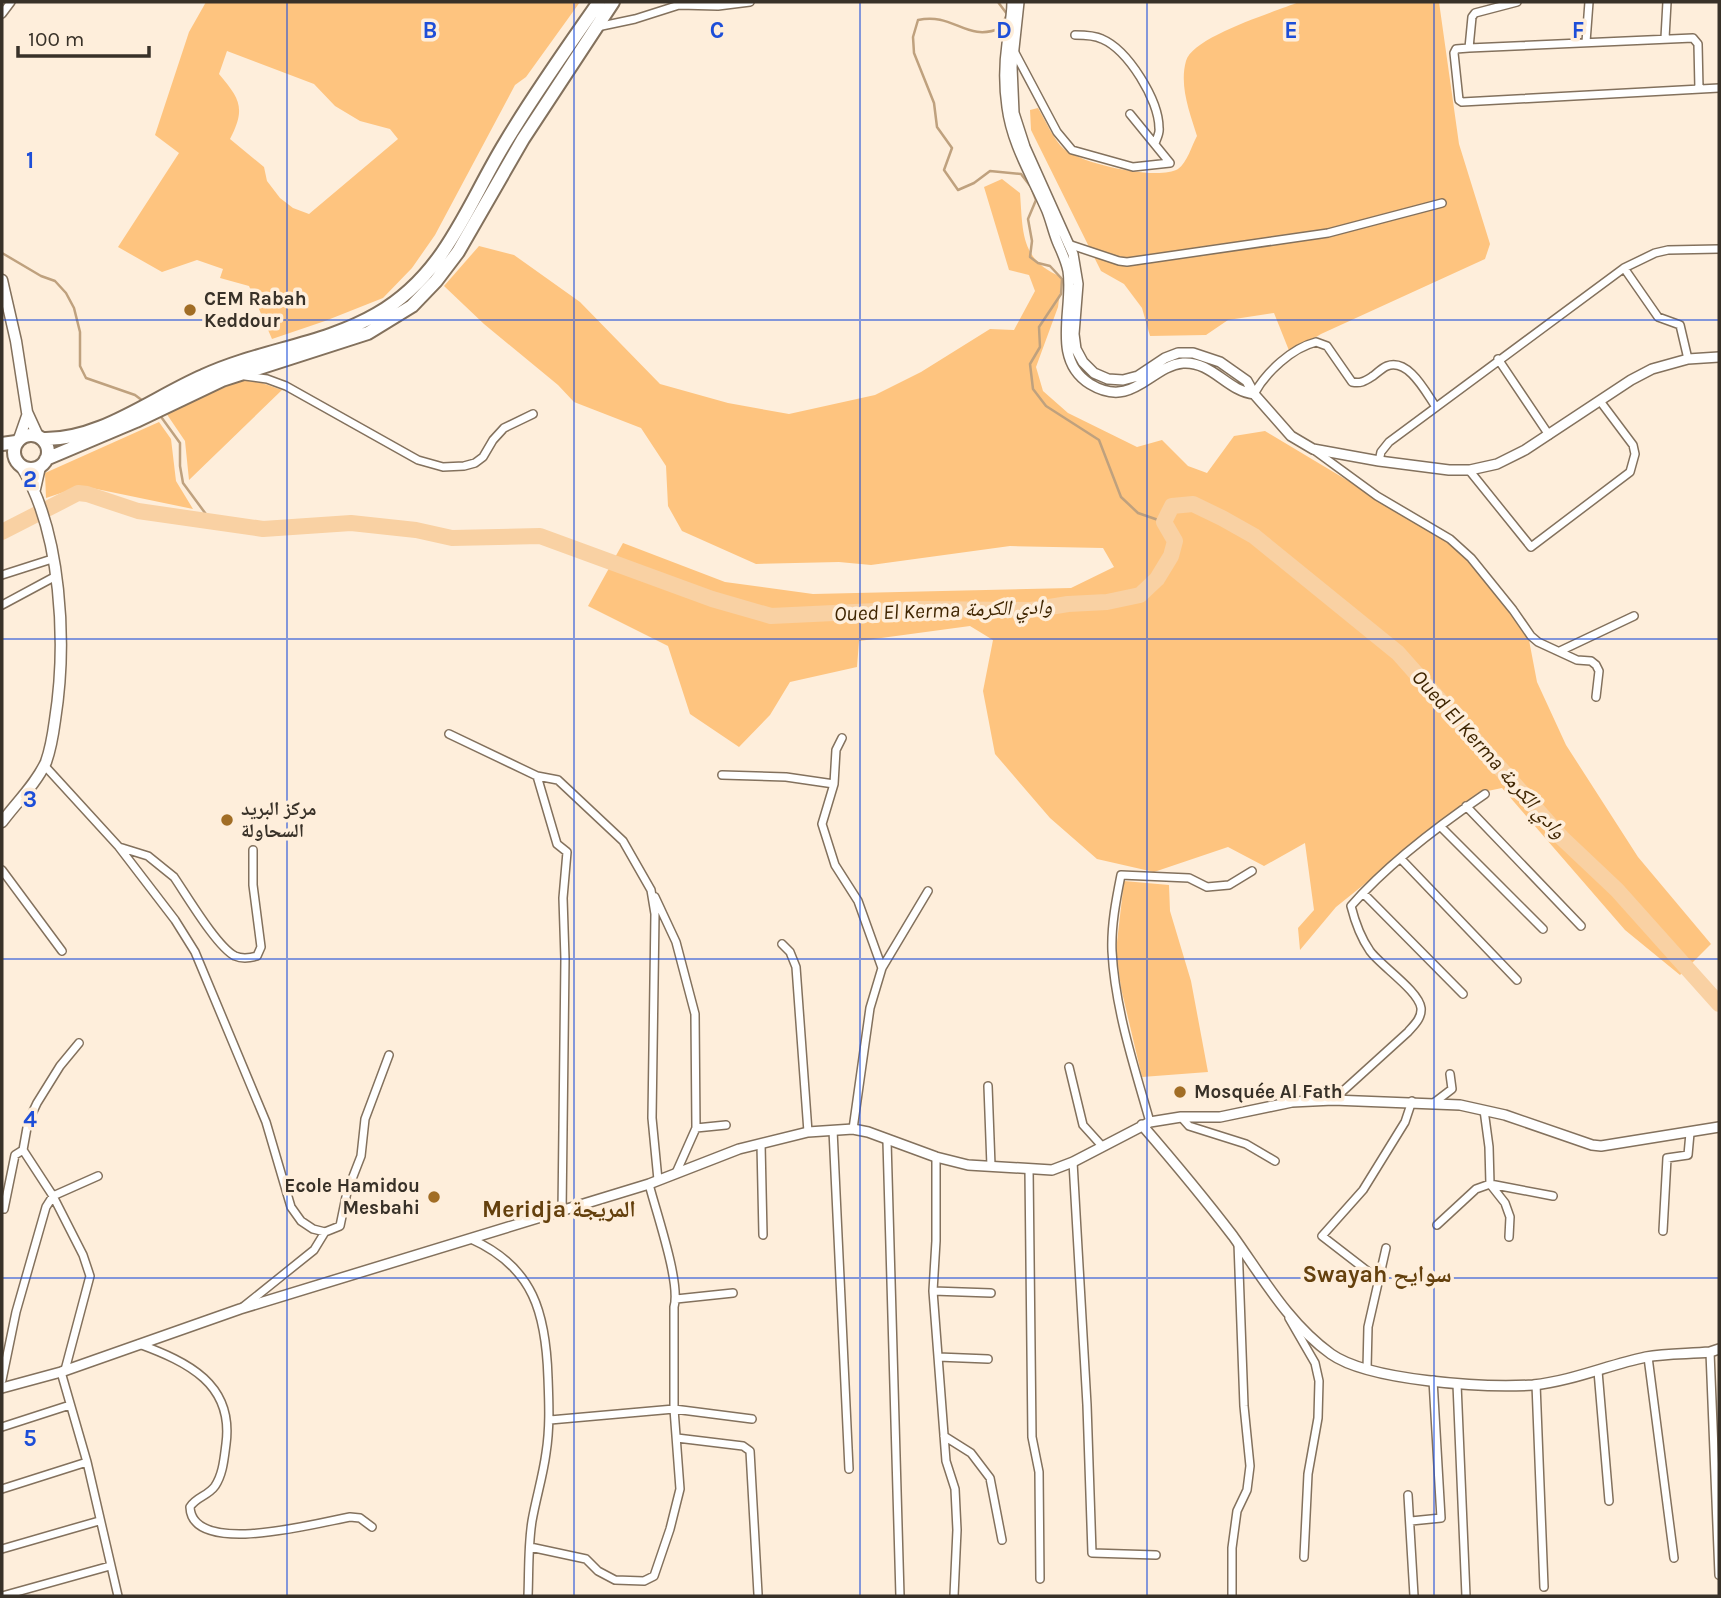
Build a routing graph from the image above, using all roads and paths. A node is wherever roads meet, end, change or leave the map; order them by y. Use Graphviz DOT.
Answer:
graph roads {
  1 [pos="11,2"];
  2 [pos="599,2"];
  3 [pos="613,2"];
  4 [pos="750,2"];
  5 [pos="1012,2"];
  6 [pos="1019,2"];
  7 [pos="1517,2"];
  8 [pos="1589,2"];
  9 [pos="1667,2"];
  10 [pos="2,14"];
  11 [pos="596,27"];
  12 [pos="1075,35"];
  13 [pos="1665,38"];
  14 [pos="1586,42"];
  15 [pos="1469,48"];
  16 [pos="1013,50"];
  17 [pos="1719,88"];
  18 [pos="1699,89"];
  19 [pos="1130,114"];
  20 [pos="1155,143"];
  21 [pos="1442,203"];
  22 [pos="1057,241"];
  23 [pos="1069,244"];
  24 [pos="1719,249"];
  25 [pos="1624,268"];
  26 [pos="2,280"];
  27 [pos="1719,357"];
  28 [pos="1498,359"];
  29 [pos="1688,359"];
  30 [pos="237,375"];
  31 [pos="1254,394"];
  32 [pos="164,401"];
  33 [pos="1600,401"];
  34 [pos="1436,407"];
  35 [pos="27,412"];
  36 [pos="533,414"];
  37 [pos="134,416"];
  38 [pos="1549,435"];
  39 [pos="40,438"];
  40 [pos="18,440"];
  41 [pos="2,444"];
  42 [pos="1313,449"];
  43 [pos="12,460"];
  44 [pos="1379,461"];
  45 [pos="43,463"];
  46 [pos="1469,470"];
  47 [pos="35,490"];
  48 [pos="52,559"];
  49 [pos="2,575"];
  50 [pos="56,576"];
  51 [pos="2,605"];
  52 [pos="1634,616"];
  53 [pos="1560,651"];
  54 [pos="1596,697"];
  55 [pos="449,734"];
  56 [pos="842,738"];
  57 [pos="44,765"];
  58 [pos="722,775"];
  59 [pos="537,776"];
  60 [pos="834,784"];
  61 [pos="1485,794"];
  62 [pos="1466,806"];
  63 [pos="2,822"];
  64 [pos="1441,827"];
  65 [pos="119,847"];
  66 [pos="253,850"];
  67 [pos="1401,859"];
  68 [pos="2,870"];
  69 [pos="1252,871"];
  70 [pos="651,890"];
  71 [pos="928,891"];
  72 [pos="1363,893"];
  73 [pos="1581,926"];
  74 [pos="1543,929"];
  75 [pos="782,944"];
  76 [pos="62,951"];
  77 [pos="882,968"];
  78 [pos="1517,979"];
  79 [pos="1463,994"];
  80 [pos="79,1043"];
  81 [pos="389,1055"];
  82 [pos="1069,1067"];
  83 [pos="1450,1074"];
  84 [pos="988,1086"];
  85 [pos="1333,1100"];
  86 [pos="1412,1101"];
  87 [pos="1436,1102"];
  88 [pos="1484,1110"];
  89 [pos="1181,1117"];
  90 [pos="1146,1124"];
  91 [pos="726,1125"];
  92 [pos="1719,1127"];
  93 [pos="696,1128"];
  94 [pos="853,1129"];
  95 [pos="832,1130"];
  96 [pos="808,1132"];
  97 [pos="1690,1133"];
  98 [pos="887,1141"];
  99 [pos="761,1144"];
  100 [pos="1102,1146"];
  101 [pos="23,1150"];
  102 [pos="936,1157"];
  103 [pos="1275,1161"];
  104 [pos="1073,1162"];
  105 [pos="991,1166"];
  106 [pos="1028,1169"];
  107 [pos="676,1173"];
  108 [pos="98,1176"];
  109 [pos="654,1182"];
  110 [pos="1490,1184"];
  111 [pos="53,1196"];
  112 [pos="1553,1196"];
  113 [pos="4,1209"];
  114 [pos="562,1213"];
  115 [pos="1437,1225"];
  116 [pos="1663,1231"];
  117 [pos="325,1232"];
  118 [pos="763,1235"];
  119 [pos="1509,1237"];
  120 [pos="471,1239"];
  121 [pos="1238,1243"];
  122 [pos="1386,1248"];
  123 [pos="1379,1280"];
  124 [pos="933,1292"];
  125 [pos="733,1293"];
  126 [pos="991,1293"];
  127 [pos="676,1299"];
  128 [pos="240,1309"];
  129 [pos="1288,1315"];
  130 [pos="139,1343"];
  131 [pos="1714,1350"];
  132 [pos="938,1357"];
  133 [pos="1648,1357"];
  134 [pos="988,1359"];
  135 [pos="1367,1369"];
  136 [pos="63,1371"];
  137 [pos="1598,1371"];
  138 [pos="2,1380"];
  139 [pos="1433,1380"];
  140 [pos="1457,1384"];
  141 [pos="1536,1384"];
  142 [pos="2,1388"];
  143 [pos="70,1405"];
  144 [pos="674,1409"];
  145 [pos="752,1419"];
  146 [pos="550,1420"];
  147 [pos="2,1427"];
  148 [pos="944,1436"];
  149 [pos="677,1438"];
  150 [pos="87,1462"];
  151 [pos="849,1469"];
  152 [pos="2,1489"];
  153 [pos="1408,1495"];
  154 [pos="1609,1502"];
  155 [pos="99,1521"];
  156 [pos="1411,1521"];
  157 [pos="372,1527"];
  158 [pos="1002,1540"];
  159 [pos="530,1547"];
  160 [pos="2,1549"];
  161 [pos="1156,1555"];
  162 [pos="1304,1557"];
  163 [pos="1674,1558"];
  164 [pos="1719,1563"];
  165 [pos="110,1566"];
  166 [pos="1719,1575"];
  167 [pos="1040,1579"];
  168 [pos="1544,1587"];
  169 [pos="758,1594"];
  170 [pos="2,1596"];
  171 [pos="118,1596"];
  172 [pos="528,1596"];
  173 [pos="900,1596"];
  174 [pos="954,1596"];
  175 [pos="1231,1596"];
  176 [pos="1414,1596"];
  177 [pos="1466,1596"];
  1 -- 10 [label="street"];
  2 -- 32 [label="highway"];
  3 -- 11 [label="highway"];
  4 -- 11 [label="street"];
  5 -- 22 [label="street"];
  6 -- 16 [label="street"];
  7 -- 15 [label="street"];
  8 -- 14 [label="street"];
  9 -- 13 [label="street"];
  11 -- 30 [label="highway"];
  12 -- 20 [label="street"];
  13 -- 14 [label="street"];
  13 -- 18 [label="street"];
  14 -- 15 [label="street"];
  15 -- 18 [label="street"];
  16 -- 20 [label="street"];
  16 -- 23 [label="street"];
  17 -- 18 [label="street"];
  19 -- 20 [label="street"];
  21 -- 23 [label="street"];
  22 -- 23 [label="street"];
  22 -- 31 [label="street"];
  23 -- 31 [label="street"];
  24 -- 25 [label="street"];
  25 -- 28 [label="street"];
  25 -- 29 [label="street"];
  26 -- 35 [label="main road"];
  27 -- 29 [label="street"];
  28 -- 34 [label="street"];
  28 -- 38 [label="street"];
  29 -- 33 [label="street"];
  30 -- 32 [label="highway"];
  30 -- 36 [label="street"];
  31 -- 34 [label="street"];
  31 -- 42 [label="street"];
  32 -- 37 [label="highway"];
  33 -- 38 [label="street"];
  33 -- 46 [label="street"];
  34 -- 44 [label="street"];
  35 -- 39 [label="main road"];
  35 -- 40 [label="main road"];
  37 -- 39 [label="highway"];
  37 -- 45 [label="highway"];
  38 -- 46 [label="street"];
  39 -- 40 [label="highway"];
  39 -- 45 [label="highway"];
  40 -- 41 [label="highway"];
  40 -- 43 [label="highway"];
  42 -- 44 [label="street"];
  42 -- 53 [label="street"];
  43 -- 45 [label="highway"];
  43 -- 47 [label="main road"];
  44 -- 46 [label="street"];
  45 -- 47 [label="main road"];
  47 -- 48 [label="main road"];
  48 -- 49 [label="street"];
  48 -- 50 [label="main road"];
  50 -- 51 [label="street"];
  50 -- 57 [label="main road"];
  52 -- 53 [label="street"];
  53 -- 54 [label="street"];
  55 -- 59 [label="street"];
  56 -- 60 [label="street"];
  57 -- 63 [label="main road"];
  57 -- 65 [label="street"];
  58 -- 60 [label="street"];
  59 -- 70 [label="street"];
  59 -- 114 [label="street"];
  60 -- 77 [label="street"];
  61 -- 62 [label="street"];
  62 -- 64 [label="street"];
  62 -- 73 [label="street"];
  64 -- 67 [label="street"];
  64 -- 74 [label="street"];
  65 -- 66 [label="street"];
  65 -- 117 [label="street"];
  67 -- 72 [label="street"];
  67 -- 78 [label="street"];
  68 -- 76 [label="street"];
  69 -- 90 [label="street"];
  70 -- 93 [label="street"];
  70 -- 109 [label="street"];
  71 -- 77 [label="street"];
  72 -- 79 [label="street"];
  72 -- 85 [label="street"];
  75 -- 96 [label="street"];
  77 -- 94 [label="street"];
  80 -- 101 [label="street"];
  81 -- 117 [label="street"];
  82 -- 100 [label="street"];
  83 -- 87 [label="street"];
  84 -- 105 [label="street"];
  85 -- 86 [label="street"];
  85 -- 89 [label="street"];
  86 -- 87 [label="street"];
  86 -- 123 [label="street"];
  87 -- 88 [label="street"];
  88 -- 97 [label="street"];
  88 -- 110 [label="street"];
  89 -- 90 [label="street"];
  89 -- 103 [label="street"];
  90 -- 100 [label="street"];
  90 -- 121 [label="street"];
  91 -- 93 [label="street"];
  92 -- 97 [label="street"];
  93 -- 107 [label="street"];
  94 -- 95 [label="street"];
  94 -- 98 [label="street"];
  95 -- 96 [label="street"];
  95 -- 151 [label="street"];
  96 -- 99 [label="street"];
  97 -- 116 [label="street"];
  98 -- 102 [label="street"];
  98 -- 173 [label="street"];
  99 -- 107 [label="street"];
  99 -- 118 [label="street"];
  100 -- 104 [label="street"];
  101 -- 111 [label="street"];
  101 -- 113 [label="street"];
  102 -- 105 [label="street"];
  102 -- 124 [label="street"];
  104 -- 106 [label="street"];
  104 -- 161 [label="street"];
  105 -- 106 [label="street"];
  106 -- 167 [label="street"];
  107 -- 109 [label="street"];
  108 -- 111 [label="street"];
  109 -- 114 [label="street"];
  109 -- 127 [label="street"];
  110 -- 112 [label="street"];
  110 -- 115 [label="street"];
  110 -- 119 [label="street"];
  111 -- 136 [label="street"];
  111 -- 138 [label="street"];
  114 -- 120 [label="street"];
  117 -- 128 [label="street"];
  120 -- 128 [label="street"];
  120 -- 146 [label="street"];
  121 -- 129 [label="street"];
  121 -- 175 [label="street"];
  122 -- 123 [label="street"];
  123 -- 135 [label="street"];
  124 -- 126 [label="street"];
  124 -- 132 [label="street"];
  125 -- 127 [label="street"];
  127 -- 144 [label="street"];
  128 -- 130 [label="street"];
  129 -- 135 [label="street"];
  129 -- 162 [label="street"];
  130 -- 136 [label="street"];
  130 -- 157 [label="street"];
  131 -- 133 [label="street"];
  131 -- 164 [label="street"];
  132 -- 134 [label="street"];
  132 -- 148 [label="street"];
  133 -- 137 [label="street"];
  133 -- 163 [label="street"];
  135 -- 139 [label="street"];
  136 -- 142 [label="street"];
  136 -- 143 [label="street"];
  137 -- 141 [label="street"];
  137 -- 154 [label="street"];
  139 -- 140 [label="street"];
  139 -- 156 [label="street"];
  140 -- 141 [label="street"];
  140 -- 177 [label="street"];
  141 -- 168 [label="street"];
  143 -- 147 [label="street"];
  143 -- 150 [label="street"];
  144 -- 145 [label="street"];
  144 -- 146 [label="street"];
  144 -- 149 [label="street"];
  146 -- 159 [label="street"];
  148 -- 158 [label="street"];
  148 -- 174 [label="street"];
  149 -- 159 [label="street"];
  149 -- 169 [label="street"];
  150 -- 152 [label="street"];
  150 -- 155 [label="street"];
  153 -- 156 [label="street"];
  155 -- 160 [label="street"];
  155 -- 165 [label="street"];
  156 -- 176 [label="street"];
  159 -- 172 [label="street"];
  164 -- 166 [label="street"];
  165 -- 170 [label="street"];
  165 -- 171 [label="street"];
}
